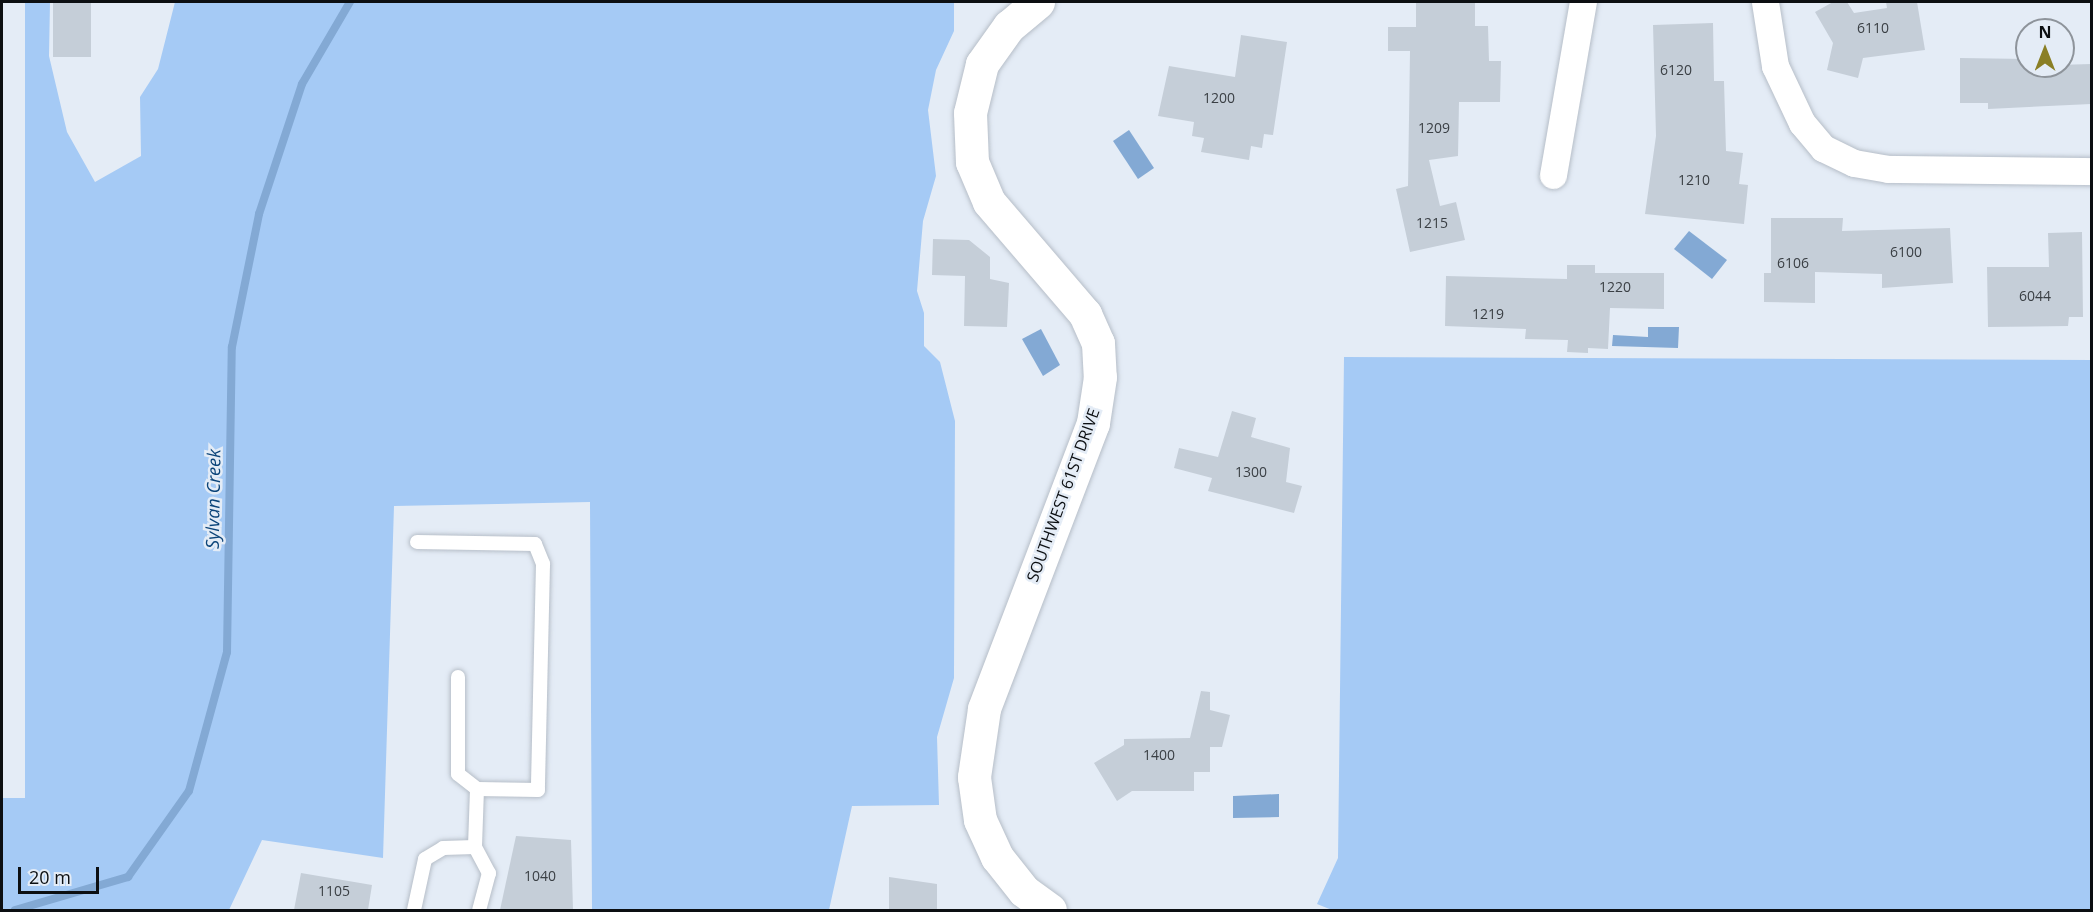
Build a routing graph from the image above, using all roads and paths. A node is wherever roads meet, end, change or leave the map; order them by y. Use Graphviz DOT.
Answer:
graph roads {
  1 [pos="1038,2"];
  2 [pos="1583,2"];
  3 [pos="1765,2"];
  4 [pos="2091,171"];
  5 [pos="1553,175"];
  6 [pos="417,542"];
  7 [pos="458,677"];
  8 [pos="477,789"];
  9 [pos="475,847"];
  10 [pos="1034,906"];
  11 [pos="414,910"];
  12 [pos="479,910"];
  1 -- 10 [label="street, SOUTHWEST 61ST DRIVE"];
  2 -- 5 [label="street"];
  3 -- 4 [label="street"];
  6 -- 8 [label="lane"];
  7 -- 8 [label="lane"];
  8 -- 9 [label="lane"];
  9 -- 11 [label="lane"];
  9 -- 12 [label="lane"];
}
